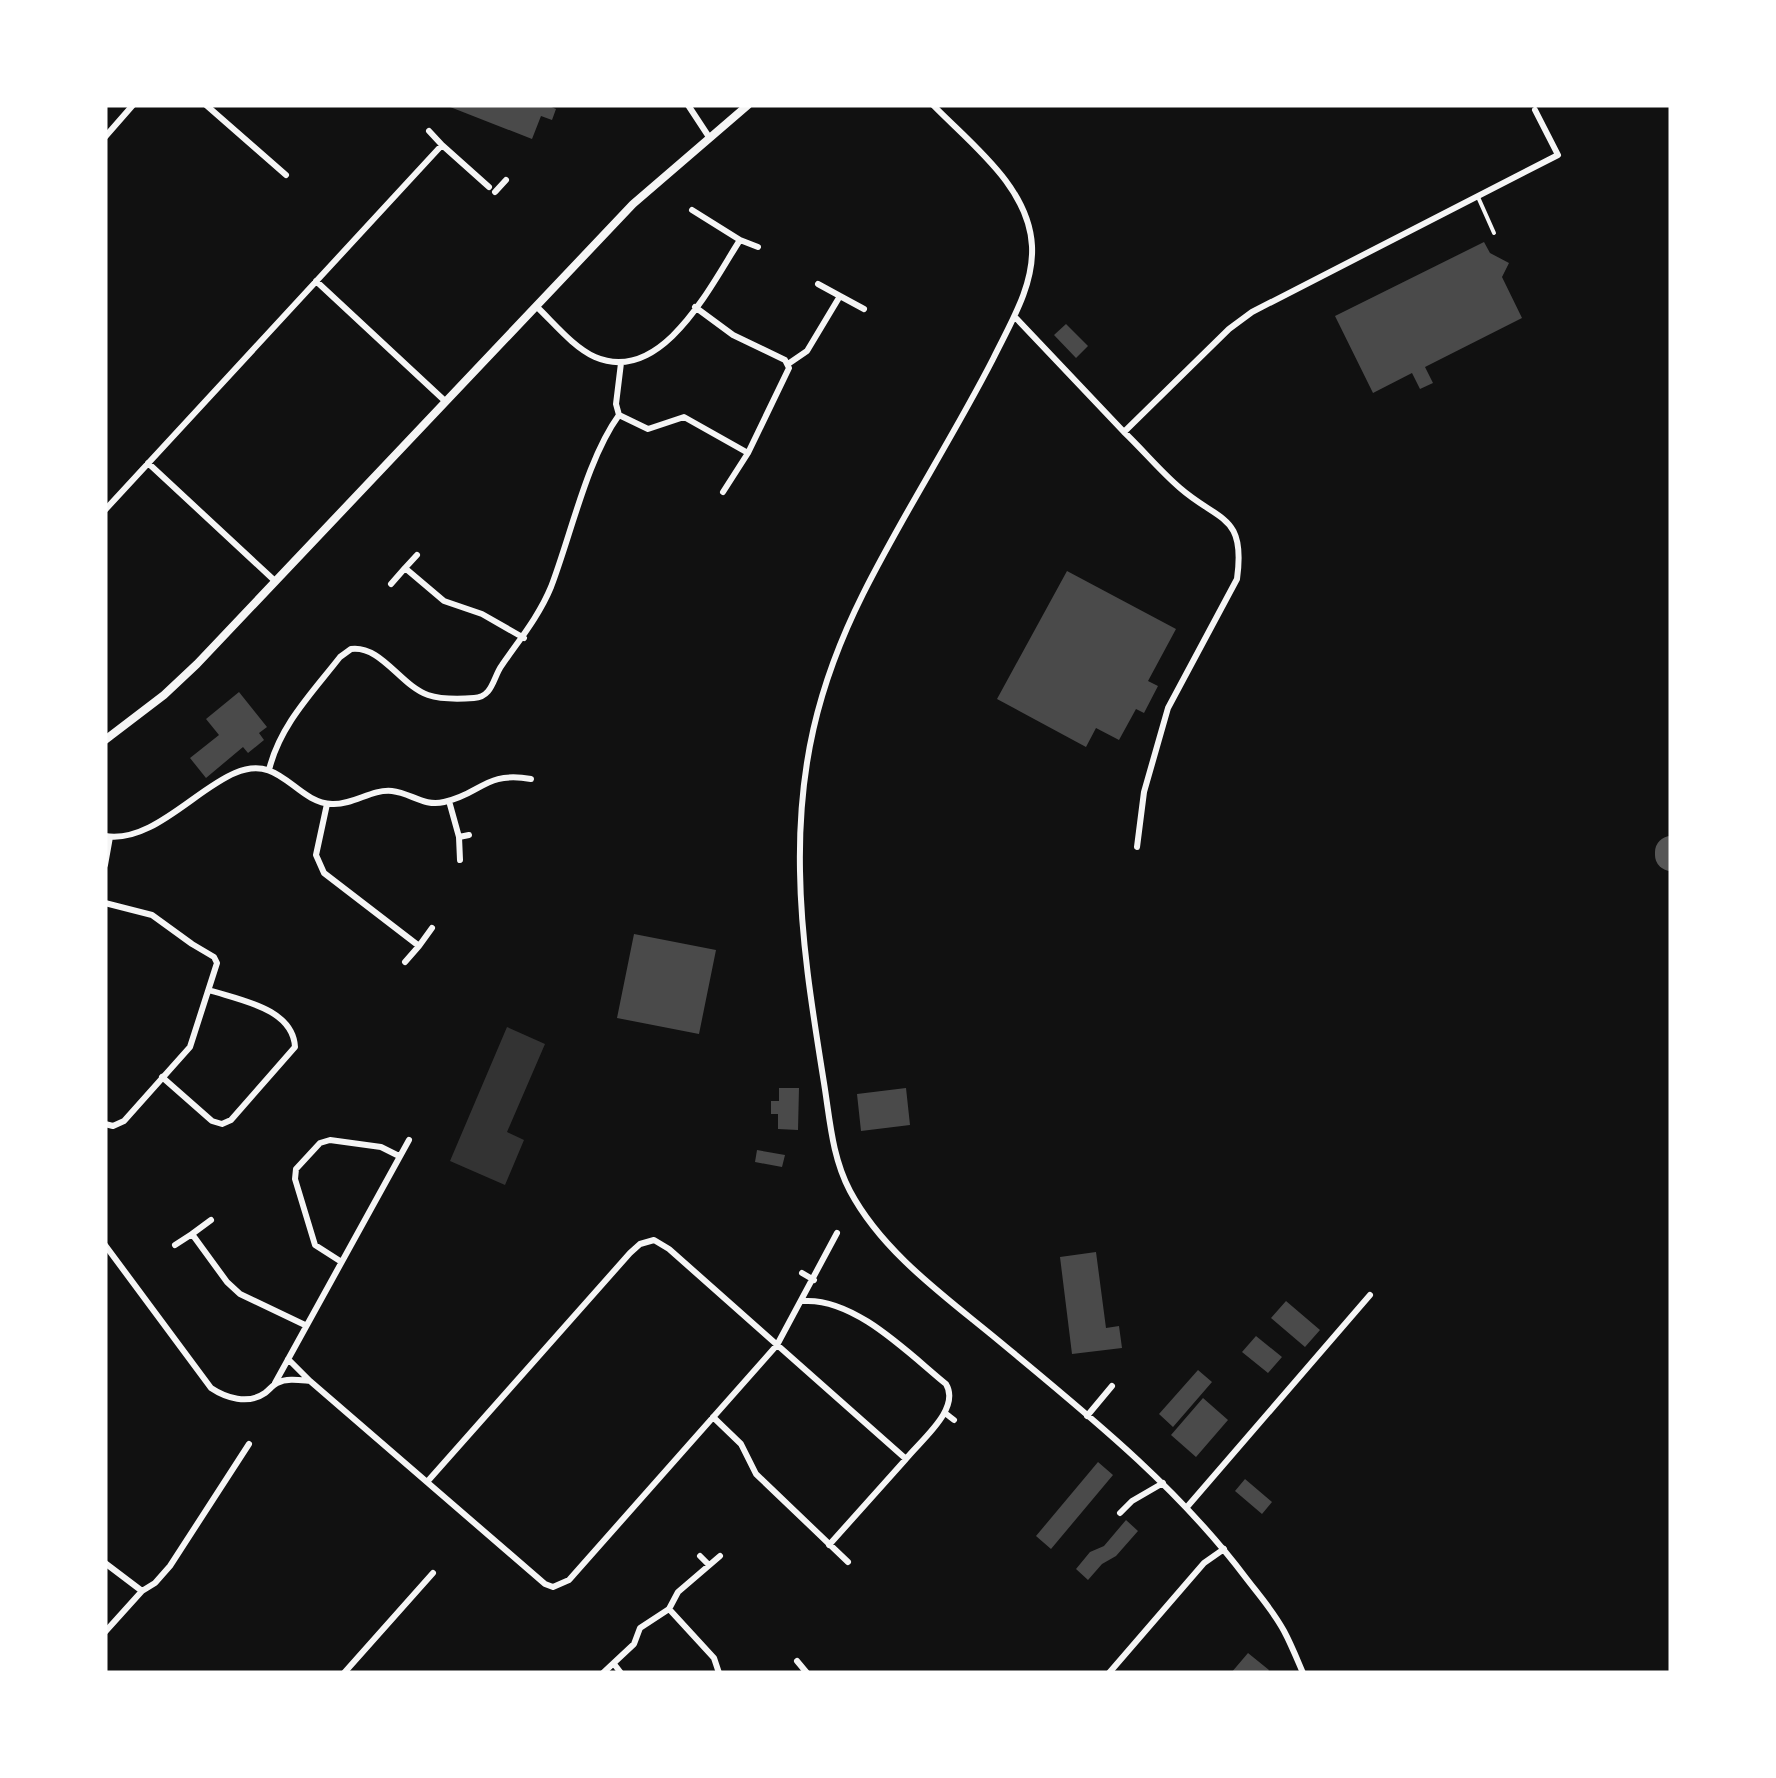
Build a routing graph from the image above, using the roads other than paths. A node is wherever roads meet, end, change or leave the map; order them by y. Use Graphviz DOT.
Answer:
graph roads {
  1 [pos="132,105"];
  2 [pos="206,105"];
  3 [pos="688,105"];
  4 [pos="748,105"];
  5 [pos="933,105"];
  6 [pos="1535,110"];
  7 [pos="428,131"];
  8 [pos="105,137"];
  9 [pos="709,137"];
  10 [pos="442,145"];
  11 [pos="286,174"];
  12 [pos="506,180"];
  13 [pos="1478,197"];
  14 [pos="692,210"];
  15 [pos="1494,233"];
  16 [pos="740,240"];
  17 [pos="758,247"];
  18 [pos="316,281"];
  19 [pos="818,284"];
  20 [pos="840,296"];
  21 [pos="536,306"];
  22 [pos="694,307"];
  23 [pos="864,308"];
  24 [pos="1015,317"];
  25 [pos="622,363"];
  26 [pos="788,364"];
  27 [pos="445,402"];
  28 [pos="619,415"];
  29 [pos="1124,432"];
  30 [pos="748,453"];
  31 [pos="148,463"];
  32 [pos="723,492"];
  33 [pos="105,510"];
  34 [pos="418,555"];
  35 [pos="405,568"];
  36 [pos="276,581"];
  37 [pos="390,584"];
  38 [pos="524,638"];
  39 [pos="105,740"];
  40 [pos="269,770"];
  41 [pos="531,778"];
  42 [pos="449,801"];
  43 [pos="327,804"];
  44 [pos="469,835"];
  45 [pos="107,836"];
  46 [pos="459,837"];
  47 [pos="1137,847"];
  48 [pos="460,860"];
  49 [pos="105,865"];
  50 [pos="105,903"];
  51 [pos="432,928"];
  52 [pos="419,946"];
  53 [pos="406,962"];
  54 [pos="209,990"];
  55 [pos="162,1077"];
  56 [pos="105,1124"];
  57 [pos="409,1140"];
  58 [pos="400,1156"];
  59 [pos="211,1220"];
  60 [pos="837,1233"];
  61 [pos="192,1234"];
  62 [pos="176,1245"];
  63 [pos="105,1246"];
  64 [pos="340,1261"];
  65 [pos="802,1273"];
  66 [pos="814,1280"];
  67 [pos="1370,1295"];
  68 [pos="803,1301"];
  69 [pos="305,1325"];
  70 [pos="777,1346"];
  71 [pos="288,1358"];
  72 [pos="310,1380"];
  73 [pos="274,1384"];
  74 [pos="1112,1386"];
  75 [pos="944,1412"];
  76 [pos="1087,1416"];
  77 [pos="713,1417"];
  78 [pos="954,1420"];
  79 [pos="250,1444"];
  80 [pos="906,1458"];
  81 [pos="427,1482"];
  82 [pos="1164,1483"];
  83 [pos="1186,1507"];
  84 [pos="1120,1513"];
  85 [pos="830,1545"];
  86 [pos="1224,1549"];
  87 [pos="700,1556"];
  88 [pos="720,1556"];
  89 [pos="848,1562"];
  90 [pos="105,1563"];
  91 [pos="709,1566"];
  92 [pos="433,1574"];
  93 [pos="142,1591"];
  94 [pos="670,1609"];
  95 [pos="105,1632"];
  96 [pos="796,1661"];
  97 [pos="614,1664"];
  98 [pos="1301,1672"];
  99 [pos="344,1673"];
  100 [pos="603,1673"];
  101 [pos="621,1673"];
  102 [pos="719,1673"];
  103 [pos="807,1673"];
  104 [pos="1109,1673"];
  1 -- 8 [label="street"];
  2 -- 11 [label="street"];
  3 -- 9 [label="street"];
  4 -- 9 [label="street"];
  5 -- 24 [label="street"];
  6 -- 13 [label="street"];
  7 -- 10 [label="street"];
  9 -- 21 [label="street"];
  10 -- 12 [label="street"];
  10 -- 18 [label="street"];
  13 -- 15 [label="lane"];
  13 -- 29 [label="street"];
  14 -- 16 [label="street"];
  16 -- 17 [label="street"];
  16 -- 22 [label="street"];
  18 -- 27 [label="street"];
  18 -- 31 [label="street"];
  19 -- 20 [label="street"];
  20 -- 23 [label="street"];
  20 -- 26 [label="street"];
  21 -- 25 [label="street"];
  21 -- 27 [label="street"];
  22 -- 25 [label="street"];
  22 -- 26 [label="street"];
  24 -- 29 [label="street"];
  24 -- 76 [label="street"];
  25 -- 28 [label="street"];
  26 -- 30 [label="street"];
  27 -- 36 [label="street"];
  28 -- 30 [label="street"];
  28 -- 38 [label="street"];
  29 -- 47 [label="street"];
  30 -- 32 [label="street"];
  31 -- 33 [label="street"];
  31 -- 36 [label="street"];
  34 -- 35 [label="street"];
  35 -- 37 [label="street"];
  35 -- 38 [label="street"];
  36 -- 39 [label="street"];
  38 -- 40 [label="street"];
  40 -- 43 [label="street"];
  40 -- 45 [label="street"];
  41 -- 42 [label="street"];
  42 -- 43 [label="street"];
  42 -- 46 [label="street"];
  43 -- 52 [label="street"];
  44 -- 46 [label="street"];
  45 -- 49 [label="street"];
  46 -- 48 [label="street"];
  50 -- 54 [label="street"];
  51 -- 52 [label="street"];
  52 -- 53 [label="street"];
  54 -- 55 [label="street"];
  54 -- 55 [label="street"];
  55 -- 56 [label="street"];
  57 -- 58 [label="street"];
  58 -- 64 [label="street"];
  58 -- 64 [label="street"];
  59 -- 61 [label="street"];
  60 -- 66 [label="street"];
  61 -- 62 [label="street"];
  61 -- 69 [label="street"];
  63 -- 73 [label="street"];
  64 -- 69 [label="street"];
  65 -- 66 [label="street"];
  66 -- 68 [label="street"];
  67 -- 83 [label="street"];
  68 -- 70 [label="street"];
  68 -- 75 [label="street"];
  69 -- 71 [label="street"];
  70 -- 77 [label="street"];
  70 -- 80 [label="street"];
  70 -- 81 [label="street"];
  71 -- 72 [label="street"];
  71 -- 73 [label="street"];
  72 -- 73 [label="street"];
  72 -- 81 [label="street"];
  74 -- 76 [label="street"];
  75 -- 78 [label="street"];
  75 -- 80 [label="street"];
  76 -- 82 [label="street"];
  77 -- 81 [label="street"];
  77 -- 85 [label="street"];
  79 -- 93 [label="street"];
  80 -- 85 [label="street"];
  82 -- 83 [label="street"];
  82 -- 84 [label="street"];
  83 -- 86 [label="street"];
  85 -- 89 [label="street"];
  86 -- 98 [label="street"];
  86 -- 104 [label="street"];
  87 -- 91 [label="street"];
  88 -- 91 [label="street"];
  90 -- 93 [label="street"];
  91 -- 94 [label="street"];
  92 -- 99 [label="street"];
  93 -- 95 [label="street"];
  94 -- 97 [label="street"];
  94 -- 102 [label="street"];
  96 -- 103 [label="street"];
  97 -- 100 [label="street"];
  97 -- 101 [label="street"];
}
